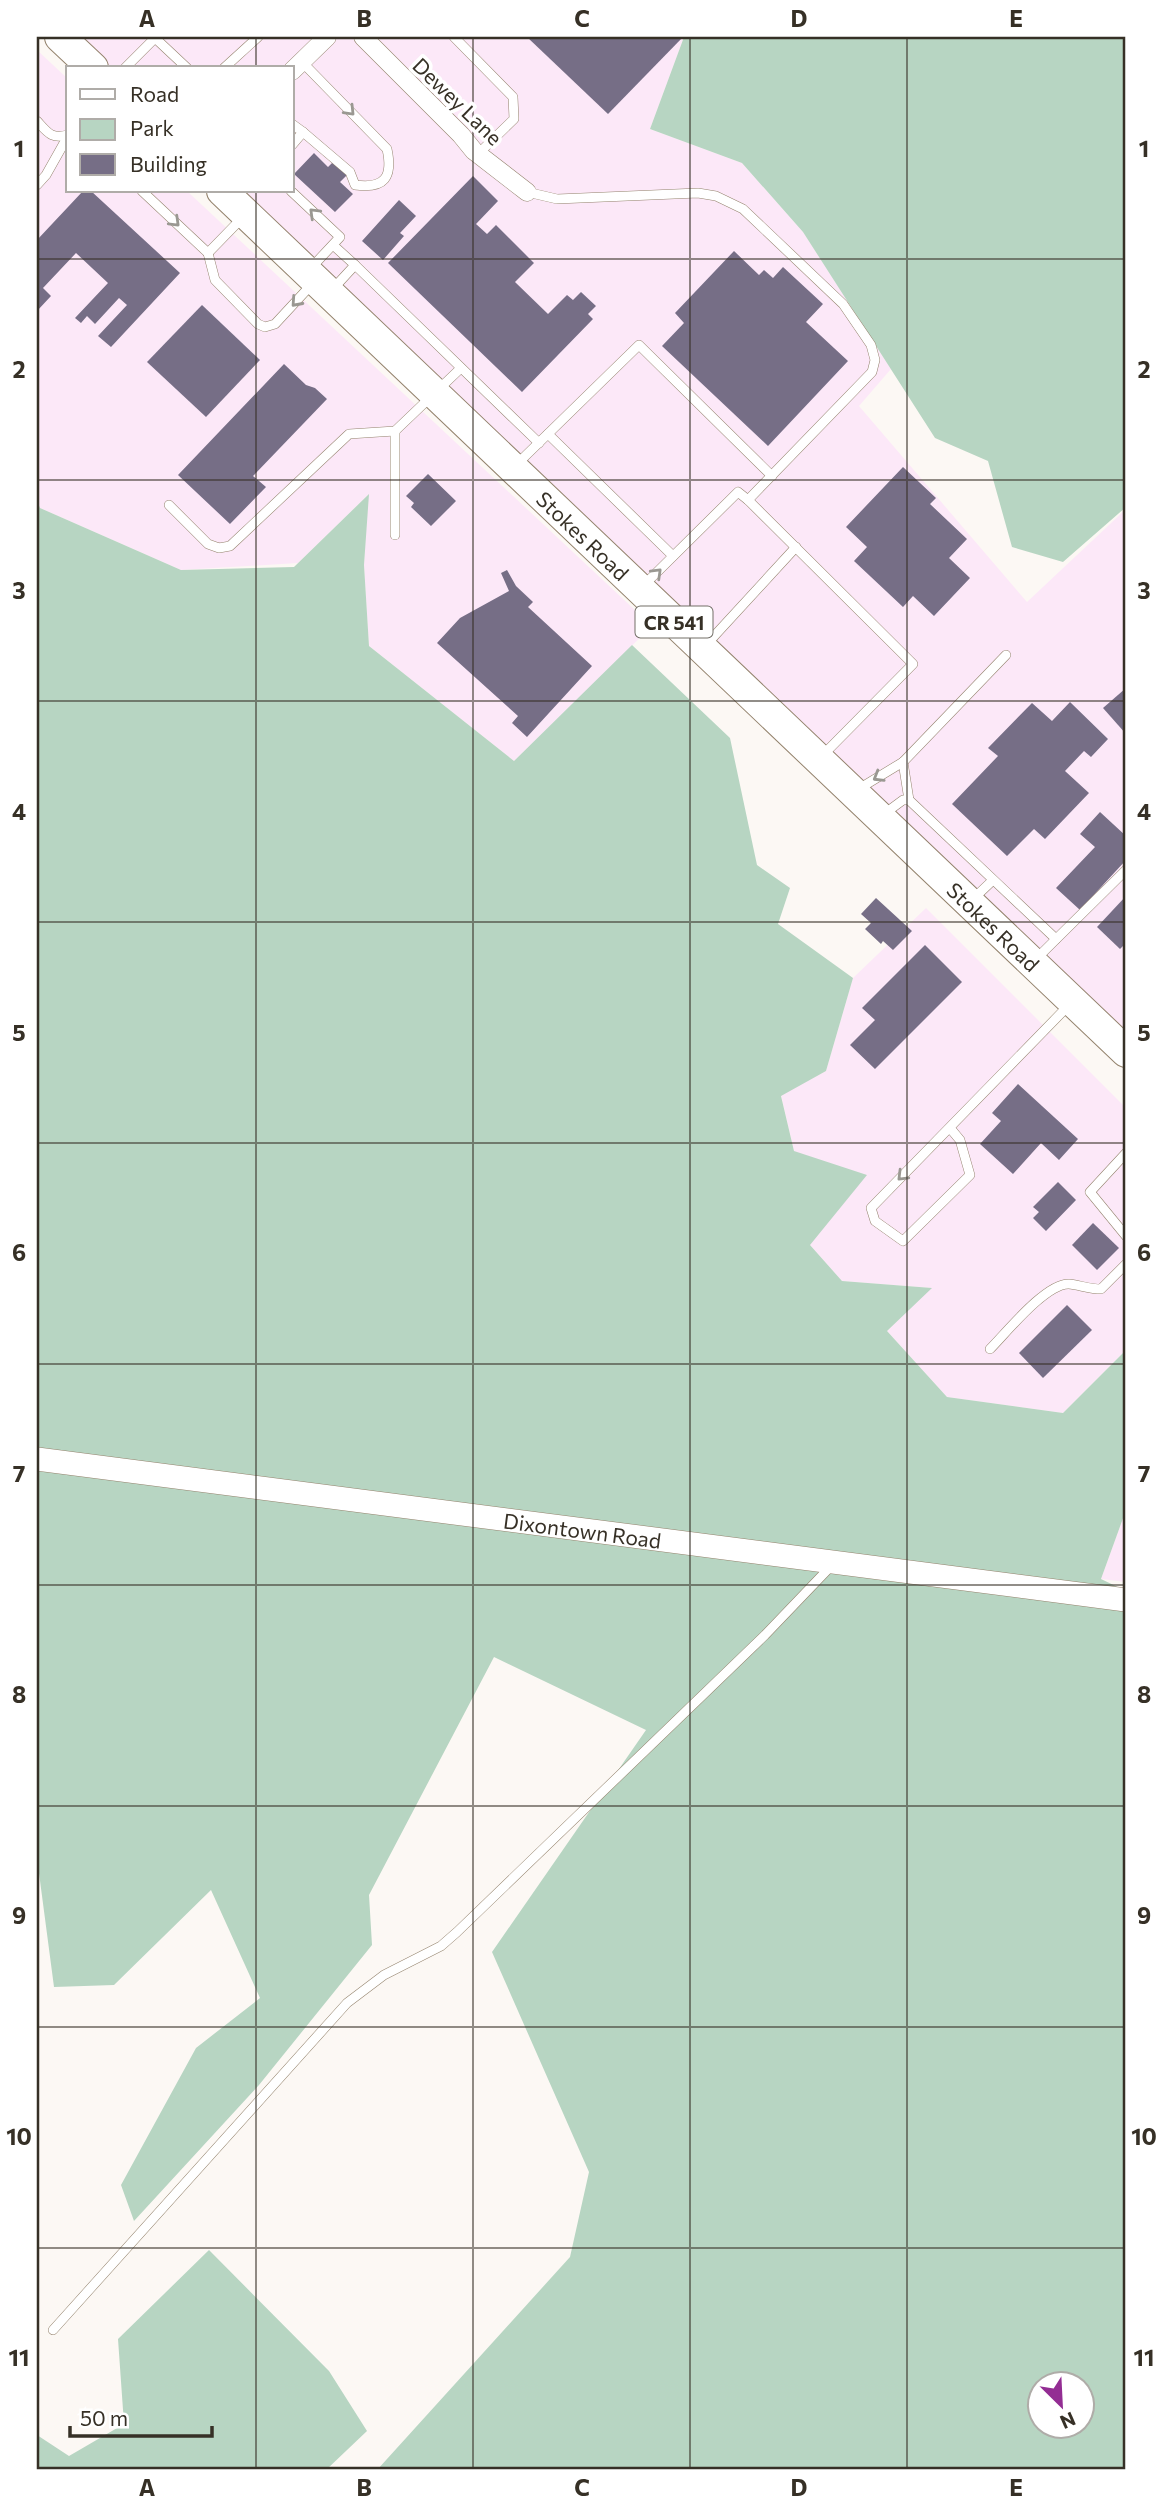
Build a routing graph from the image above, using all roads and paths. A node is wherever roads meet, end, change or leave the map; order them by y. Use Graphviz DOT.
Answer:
graph roads {
  1 [pos="60,37"];
  2 [pos="154,37"];
  3 [pos="258,37"];
  4 [pos="327,37"];
  5 [pos="363,37"];
  6 [pos="454,37"];
  7 [pos="91,66"];
  8 [pos="127,66"];
  9 [pos="185,66"];
  10 [pos="226,66"];
  11 [pos="297,66"];
  12 [pos="37,121"];
  13 [pos="294,125"];
  14 [pos="303,132"];
  15 [pos="66,136"];
  16 [pos="66,140"];
  17 [pos="294,143"];
  18 [pos="478,154"];
  19 [pos="37,185"];
  20 [pos="143,192"];
  21 [pos="223,192"];
  22 [pos="291,192"];
  23 [pos="527,192"];
  24 [pos="246,214"];
  25 [pos="333,245"];
  26 [pos="208,253"];
  27 [pos="355,265"];
  28 [pos="318,281"];
  29 [pos="461,368"];
  30 [pos="436,394"];
  31 [pos="395,431"];
  32 [pos="548,433"];
  33 [pos="539,443"];
  34 [pos="513,468"];
  35 [pos="772,476"];
  36 [pos="748,500"];
  37 [pos="169,505"];
  38 [pos="395,535"];
  39 [pos="796,547"];
  40 [pos="673,556"];
  41 [pos="640,590"];
  42 [pos="703,649"];
  43 [pos="1006,655"];
  44 [pos="818,760"];
  45 [pos="903,762"];
  46 [pos="852,792"];
  47 [pos="909,800"];
  48 [pos="878,817"];
  49 [pos="1126,870"];
  50 [pos="993,880"];
  51 [pos="970,903"];
  52 [pos="1056,939"];
  53 [pos="1032,962"];
  54 [pos="1073,1001"];
  55 [pos="1126,1052"];
  56 [pos="950,1128"];
  57 [pos="1126,1153"];
  58 [pos="1126,1236"];
  59 [pos="1126,1265"];
  60 [pos="990,1349"];
  61 [pos="37,1459"];
  62 [pos="834,1563"];
  63 [pos="1126,1600"];
  64 [pos="53,2330"];
  1 -- 7 [label="main road"];
  2 -- 8 [label="lane"];
  2 -- 9 [label="lane"];
  3 -- 10 [label="lane"];
  4 -- 11 [label="street"];
  5 -- 18 [label="street, Dewey Lane"];
  6 -- 18 [label="lane"];
  11 -- 14 [label="lane, one-way"];
  12 -- 15 [label="lane"];
  13 -- 14 [label="lane"];
  14 -- 17 [label="lane"];
  16 -- 19 [label="lane"];
  18 -- 23 [label="street, Dewey Lane"];
  20 -- 26 [label="lane, one-way"];
  21 -- 24 [label="main road, Stokes Road / CR 541"];
  25 -- 22 [label="lane, one-way"];
  23 -- 35 [label="lane"];
  24 -- 26 [label="lane"];
  24 -- 28 [label="main road, Stokes Road / CR 541"];
  25 -- 27 [label="lane"];
  25 -- 28 [label="lane"];
  28 -- 26 [label="lane, one-way"];
  27 -- 28 [label="lane"];
  27 -- 29 [label="lane"];
  28 -- 30 [label="main road, Stokes Road / CR 541"];
  29 -- 30 [label="lane"];
  29 -- 33 [label="lane"];
  30 -- 31 [label="lane"];
  30 -- 34 [label="main road, Stokes Road / CR 541"];
  31 -- 37 [label="lane"];
  31 -- 38 [label="lane"];
  32 -- 33 [label="lane"];
  32 -- 35 [label="lane"];
  32 -- 40 [label="lane"];
  33 -- 34 [label="lane"];
  34 -- 41 [label="main road, Stokes Road / CR 541"];
  35 -- 36 [label="lane"];
  36 -- 39 [label="lane"];
  36 -- 40 [label="lane"];
  39 -- 42 [label="lane"];
  39 -- 44 [label="lane"];
  41 -- 40 [label="lane, one-way"];
  41 -- 42 [label="main road, Stokes Road / CR 541"];
  42 -- 44 [label="main road, Stokes Road / CR 541"];
  43 -- 45 [label="lane"];
  44 -- 46 [label="main road, Stokes Road / CR 541"];
  45 -- 46 [label="lane, one-way"];
  45 -- 47 [label="lane"];
  46 -- 48 [label="main road, Stokes Road / CR 541"];
  47 -- 48 [label="lane"];
  47 -- 50 [label="lane"];
  48 -- 51 [label="main road, Stokes Road / CR 541"];
  49 -- 52 [label="lane"];
  50 -- 51 [label="lane"];
  50 -- 52 [label="lane"];
  51 -- 53 [label="main road, Stokes Road / CR 541"];
  52 -- 53 [label="lane"];
  53 -- 54 [label="main road, Stokes Road / CR 541"];
  54 -- 55 [label="main road, Stokes Road / CR 541"];
  54 -- 56 [label="lane"];
  56 -- 56 [label="lane, one-way"];
  57 -- 58 [label="lane"];
  59 -- 60 [label="lane"];
  61 -- 62 [label="street, Dixontown Road"];
  62 -- 63 [label="street, Dixontown Road"];
  62 -- 64 [label="lane"];
}
